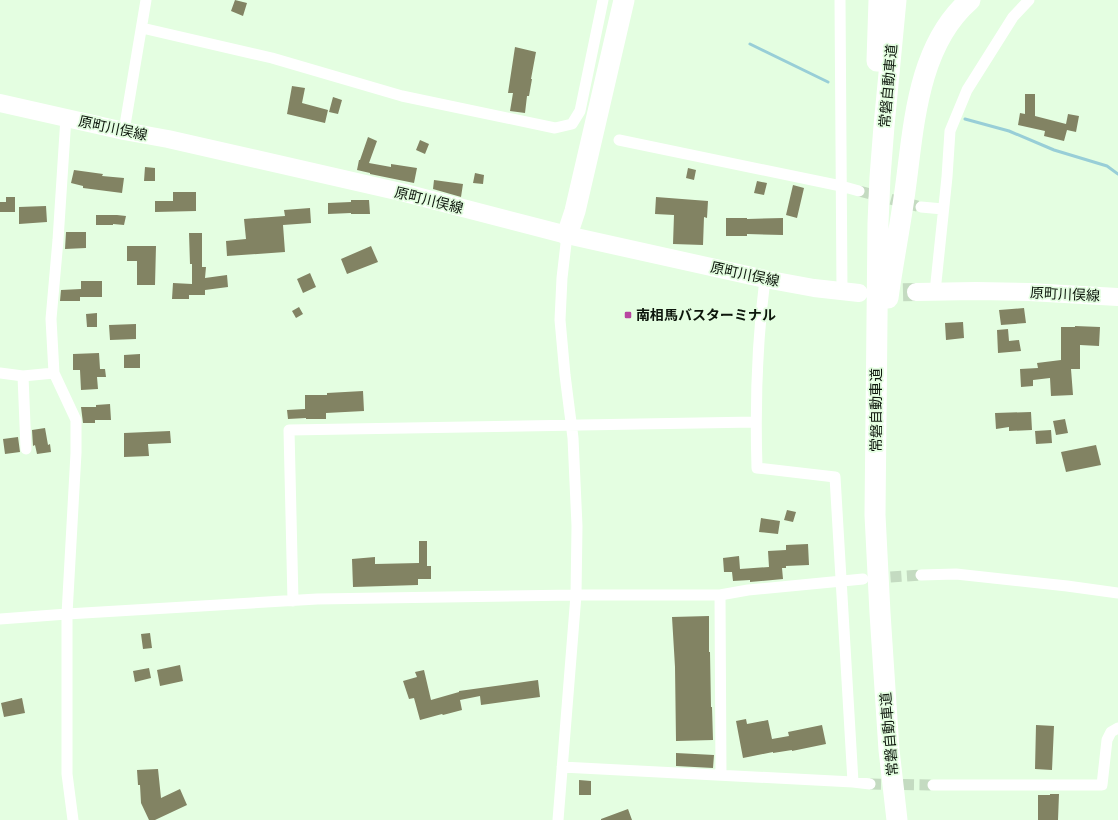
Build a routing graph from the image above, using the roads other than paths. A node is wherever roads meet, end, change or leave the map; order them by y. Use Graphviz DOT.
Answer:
graph roads {
  1 [pos="146,0"];
  2 [pos="603,0"];
  3 [pos="614,0"];
  4 [pos="624,0"];
  5 [pos="840,0"];
  6 [pos="879,0"];
  7 [pos="896,0"];
  8 [pos="970,0"];
  9 [pos="1029,0"];
  10 [pos="142,28"];
  11 [pos="0,103"];
  12 [pos="66,117"];
  13 [pos="124,131"];
  14 [pos="619,140"];
  15 [pos="841,186"];
  16 [pos="859,191"];
  17 [pos="920,207"];
  18 [pos="943,209"];
  19 [pos="878,223"];
  20 [pos="567,235"];
  21 [pos="765,279"];
  22 [pos="850,292"];
  23 [pos="916,292"];
  24 [pos="935,292"];
  25 [pos="1118,297"];
  26 [pos="0,373"];
  27 [pos="54,373"];
  28 [pos="23,376"];
  29 [pos="756,422"];
  30 [pos="572,426"];
  31 [pos="26,449"];
  32 [pos="875,515"];
  33 [pos="921,575"];
  34 [pos="863,579"];
  35 [pos="841,581"];
  36 [pos="1118,593"];
  37 [pos="576,595"];
  38 [pos="720,595"];
  39 [pos="293,601"];
  40 [pos="67,614"];
  41 [pos="0,619"];
  42 [pos="1118,728"];
  43 [pos="562,767"];
  44 [pos="721,775"];
  45 [pos="853,782"];
  46 [pos="870,784"];
  47 [pos="933,785"];
  48 [pos="73,820"];
  49 [pos="558,820"];
  50 [pos="897,820"];
  1 -- 10 [label="street"];
  2 -- 10 [label="street"];
  3 -- 20 [label="highway"];
  4 -- 20 [label="highway"];
  5 -- 15 [label="street"];
  6 -- 19 [label="highway"];
  7 -- 19 [label="highway, 常磐自動車道"];
  8 -- 32 [label="highway"];
  9 -- 18 [label="street"];
  10 -- 13 [label="street"];
  11 -- 12 [label="main road, 原町川俣線"];
  12 -- 13 [label="main road, 原町川俣線"];
  12 -- 27 [label="street"];
  13 -- 20 [label="main road, 原町川俣線"];
  14 -- 15 [label="street"];
  15 -- 16 [label="street"];
  15 -- 22 [label="street"];
  17 -- 18 [label="street"];
  18 -- 24 [label="street"];
  19 -- 32 [label="highway, 常磐自動車道"];
  20 -- 21 [label="main road, 原町川俣線"];
  20 -- 30 [label="street"];
  21 -- 22 [label="main road, 原町川俣線"];
  21 -- 29 [label="street"];
  23 -- 24 [label="main road, 原町川俣線"];
  24 -- 25 [label="main road, 原町川俣線"];
  26 -- 28 [label="street"];
  27 -- 28 [label="street"];
  27 -- 40 [label="street"];
  28 -- 31 [label="street"];
  29 -- 30 [label="street"];
  29 -- 35 [label="street"];
  30 -- 37 [label="street"];
  30 -- 39 [label="street"];
  32 -- 50 [label="highway, 常磐自動車道"];
  33 -- 36 [label="street"];
  34 -- 35 [label="street"];
  35 -- 38 [label="street"];
  35 -- 45 [label="street"];
  37 -- 38 [label="street"];
  37 -- 39 [label="street"];
  37 -- 43 [label="street"];
  38 -- 44 [label="street"];
  39 -- 40 [label="street"];
  40 -- 41 [label="street"];
  40 -- 48 [label="street"];
  42 -- 47 [label="street"];
  43 -- 44 [label="street"];
  43 -- 49 [label="street"];
  44 -- 45 [label="street"];
  45 -- 46 [label="street"];
}
